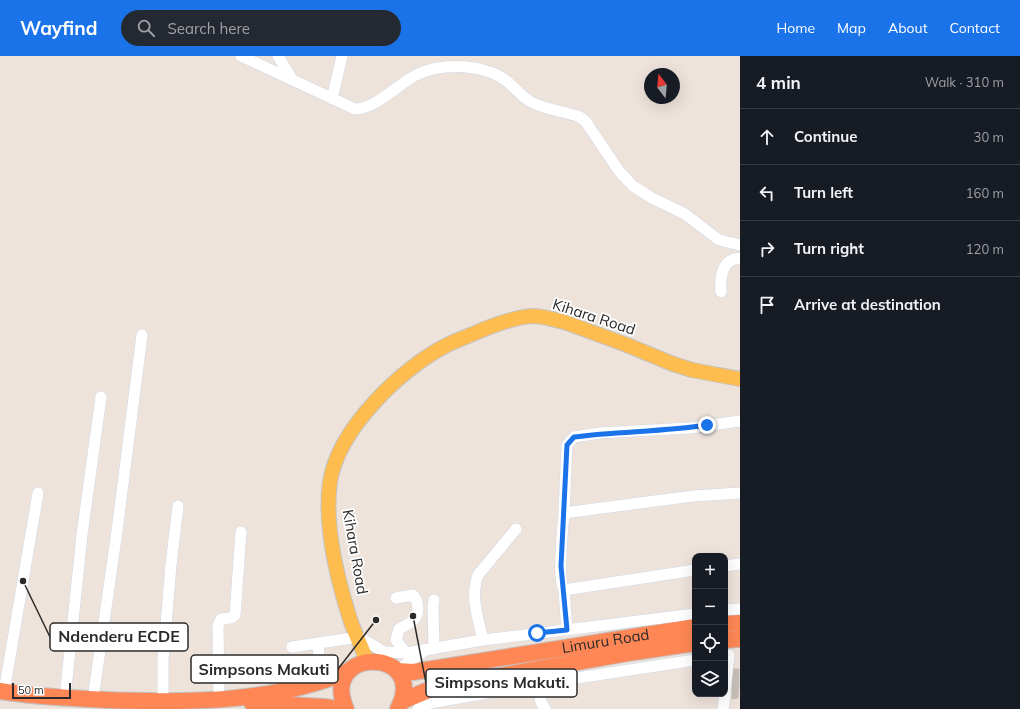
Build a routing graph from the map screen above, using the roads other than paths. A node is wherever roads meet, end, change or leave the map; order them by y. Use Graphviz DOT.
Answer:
graph roads {
  1 [pos="242,56"];
  2 [pos="278,56"];
  3 [pos="342,56"];
  4 [pos="292,80"];
  5 [pos="332,99"];
  6 [pos="740,245"];
  7 [pos="740,258"];
  8 [pos="721,292"];
  9 [pos="142,335"];
  10 [pos="740,379"];
  11 [pos="101,397"];
  12 [pos="740,421"];
  13 [pos="740,493"];
  14 [pos="38,494"];
  15 [pos="178,506"];
  16 [pos="564,512"];
  17 [pos="516,529"];
  18 [pos="241,532"];
  19 [pos="740,564"];
  20 [pos="728,566"];
  21 [pos="692,570"];
  22 [pos="564,590"];
  23 [pos="396,598"];
  24 [pos="434,600"];
  25 [pos="740,609"];
  26 [pos="728,610"];
  27 [pos="692,614"];
  28 [pos="740,623"];
  29 [pos="728,624"];
  30 [pos="692,627"];
  31 [pos="567,630"];
  32 [pos="359,637"];
  33 [pos="740,638"];
  34 [pos="483,640"];
  35 [pos="318,643"];
  36 [pos="692,644"];
  37 [pos="292,647"];
  38 [pos="429,650"];
  39 [pos="730,651"];
  40 [pos="406,653"];
  41 [pos="692,660"];
  42 [pos="367,661"];
  43 [pos="728,668"];
  44 [pos="320,669"];
  45 [pos="349,671"];
  46 [pos="397,671"];
  47 [pos="538,684"];
  48 [pos="2,692"];
  49 [pos="724,697"];
  50 [pos="64,698"];
  51 [pos="93,699"];
  52 [pos="219,699"];
  53 [pos="163,701"];
  54 [pos="144,705"];
  55 [pos="400,705"];
  56 [pos="337,709"];
  57 [pos="346,709"];
  58 [pos="418,709"];
  59 [pos="544,709"];
  60 [pos="723,709"];
  1 -- 4 [label="street"];
  2 -- 4 [label="street"];
  3 -- 5 [label="street"];
  4 -- 5 [label="street"];
  5 -- 6 [label="street"];
  7 -- 8 [label="street"];
  9 -- 51 [label="street"];
  10 -- 32 [label="main road, Kihara Road"];
  11 -- 50 [label="street"];
  12 -- 16 [label="street"];
  13 -- 16 [label="street"];
  14 -- 48 [label="street"];
  15 -- 53 [label="street"];
  16 -- 22 [label="street"];
  17 -- 34 [label="street"];
  18 -- 52 [label="street"];
  19 -- 20 [label="street"];
  21 -- 22 [label="street"];
  22 -- 31 [label="street"];
  23 -- 40 [label="street"];
  24 -- 38 [label="street"];
  25 -- 26 [label="street"];
  27 -- 31 [label="street"];
  28 -- 29 [label="highway"];
  30 -- 46 [label="highway, Limuru Road"];
  31 -- 34 [label="street"];
  32 -- 35 [label="street"];
  32 -- 40 [label="street"];
  32 -- 42 [label="main road, Kihara Road"];
  33 -- 39 [label="highway"];
  34 -- 38 [label="street"];
  35 -- 37 [label="street"];
  35 -- 44 [label="street"];
  36 -- 55 [label="highway, Limuru Road"];
  38 -- 40 [label="street"];
  38 -- 46 [label="street"];
  39 -- 43 [label="street"];
  41 -- 47 [label="street"];
  42 -- 45 [label="highway"];
  42 -- 46 [label="highway"];
  45 -- 52 [label="highway"];
  45 -- 57 [label="highway"];
  46 -- 55 [label="highway"];
  47 -- 58 [label="street"];
  47 -- 59 [label="street"];
  48 -- 50 [label="highway"];
  49 -- 60 [label="street"];
  50 -- 51 [label="highway"];
  51 -- 54 [label="highway"];
  52 -- 53 [label="highway"];
  52 -- 56 [label="highway"];
  53 -- 54 [label="highway"];
}
